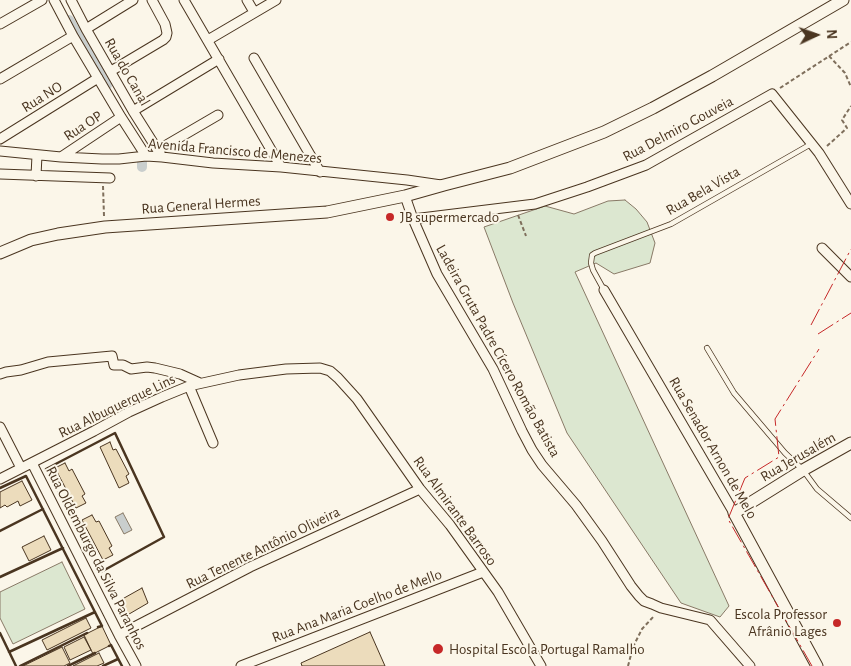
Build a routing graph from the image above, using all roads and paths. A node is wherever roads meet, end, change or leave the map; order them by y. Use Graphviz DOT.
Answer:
graph roads {
  1 [pos="42,0"];
  2 [pos="54,0"];
  3 [pos="71,0"];
  4 [pos="132,0"];
  5 [pos="184,0"];
  6 [pos="247,0"];
  7 [pos="276,0"];
  8 [pos="843,0"];
  9 [pos="152,1"];
  10 [pos="254,12"];
  11 [pos="0,24"];
  12 [pos="86,29"];
  13 [pos="73,36"];
  14 [pos="208,40"];
  15 [pos="851,42"];
  16 [pos="828,56"];
  17 [pos="254,58"];
  18 [pos="219,59"];
  19 [pos="111,71"];
  20 [pos="98,78"];
  21 [pos="0,79"];
  22 [pos="851,86"];
  23 [pos="772,94"];
  24 [pos="851,106"];
  25 [pos="133,111"];
  26 [pos="218,115"];
  27 [pos="121,117"];
  28 [pos="0,139"];
  29 [pos="812,143"];
  30 [pos="0,151"];
  31 [pos="160,153"];
  32 [pos="819,153"];
  33 [pos="37,155"];
  34 [pos="146,156"];
  35 [pos="60,157"];
  36 [pos="281,167"];
  37 [pos="320,172"];
  38 [pos="0,174"];
  39 [pos="36,176"];
  40 [pos="106,178"];
  41 [pos="407,180"];
  42 [pos="444,185"];
  43 [pos="408,195"];
  44 [pos="851,204"];
  45 [pos="515,207"];
  46 [pos="413,219"];
  47 [pos="105,227"];
  48 [pos="526,236"];
  49 [pos="822,248"];
  50 [pos="602,250"];
  51 [pos="0,253"];
  52 [pos="851,277"];
  53 [pos="604,290"];
  54 [pos="707,348"];
  55 [pos="0,374"];
  56 [pos="338,378"];
  57 [pos="200,383"];
  58 [pos="189,386"];
  59 [pos="0,427"];
  60 [pos="213,443"];
  61 [pos="851,443"];
  62 [pos="32,463"];
  63 [pos="21,468"];
  64 [pos="803,470"];
  65 [pos="0,479"];
  66 [pos="420,489"];
  67 [pos="734,512"];
  68 [pos="851,518"];
  69 [pos="483,572"];
  70 [pos="661,608"];
  71 [pos="118,635"];
  72 [pos="136,666"];
  73 [pos="241,666"];
  74 [pos="541,666"];
  75 [pos="628,666"];
  76 [pos="750,666"];
  77 [pos="817,666"];
  1 -- 11 [label="street"];
  2 -- 13 [label="street, Rua do Canal"];
  3 -- 12 [label="street, Rua do Canal"];
  4 -- 12 [label="street"];
  5 -- 14 [label="street"];
  6 -- 10 [label="street"];
  7 -- 10 [label="street"];
  8 -- 42 [label="street, Rua General Hermes"];
  9 -- 19 [label="street"];
  10 -- 14 [label="street"];
  12 -- 19 [label="street, Rua do Canal"];
  13 -- 20 [label="street, Rua do Canal"];
  13 -- 21 [label="street"];
  14 -- 18 [label="street"];
  15 -- 16 [label="path"];
  16 -- 22 [label="path"];
  16 -- 23 [label="path"];
  17 -- 37 [label="street"];
  18 -- 25 [label="street"];
  18 -- 36 [label="street"];
  19 -- 25 [label="street, Rua do Canal"];
  20 -- 27 [label="street, Rua do Canal"];
  20 -- 28 [label="street, Rua NO"];
  23 -- 29 [label="street"];
  23 -- 45 [label="street, Rua Delmiro Gouveia"];
  24 -- 32 [label="path"];
  25 -- 31 [label="street, Rua do Canal"];
  26 -- 31 [label="street"];
  27 -- 34 [label="street, Rua do Canal"];
  27 -- 35 [label="street, Rua OP"];
  29 -- 32 [label="street"];
  29 -- 50 [label="lane, Rua Bela Vista"];
  30 -- 33 [label="street, Avenida Francisco de Menezes"];
  31 -- 34 [label="street, Avenida Francisco de Menezes"];
  31 -- 36 [label="street, Avenida Francisco de Menezes"];
  32 -- 44 [label="street"];
  33 -- 35 [label="street, Avenida Francisco de Menezes"];
  33 -- 39 [label="street"];
  34 -- 35 [label="street, Avenida Francisco de Menezes"];
  36 -- 37 [label="street, Avenida Francisco de Menezes"];
  37 -- 41 [label="street, Avenida Francisco de Menezes"];
  38 -- 39 [label="street"];
  39 -- 40 [label="street"];
  40 -- 47 [label="path"];
  41 -- 42 [label="street, Avenida Francisco de Menezes"];
  41 -- 43 [label="street"];
  42 -- 43 [label="street, Rua General Hermes"];
  43 -- 46 [label="street, Ladeira Gruta Padre Cícero Romão Batista"];
  43 -- 47 [label="street, Rua General Hermes"];
  45 -- 46 [label="street, Rua Delmiro Gouveia"];
  45 -- 48 [label="path"];
  46 -- 70 [label="street, Ladeira Gruta Padre Cícero Romão Batista"];
  47 -- 51 [label="street, Rua General Hermes"];
  49 -- 52 [label="street"];
  50 -- 53 [label="lane, Rua Senador Arnon de Melo"];
  53 -- 67 [label="street, Rua Senador Arnon de Melo"];
  54 -- 64 [label="lane"];
  55 -- 57 [label="street"];
  56 -- 57 [label="street, Rua Albuquerque Lins"];
  56 -- 66 [label="street, Rua Almirante Barroso"];
  57 -- 58 [label="street, Rua Albuquerque Lins"];
  58 -- 60 [label="street"];
  58 -- 62 [label="street, Rua Albuquerque Lins"];
  59 -- 63 [label="street"];
  61 -- 64 [label="street, Rua Jerusalém"];
  62 -- 63 [label="street, Rua Albuquerque Lins"];
  62 -- 71 [label="street, Rua Oldemburgo da Silva Paranhos"];
  63 -- 65 [label="street, Rua Albuquerque Lins"];
  64 -- 67 [label="street, Rua Jerusalém"];
  64 -- 68 [label="lane"];
  66 -- 69 [label="street, Rua Almirante Barroso"];
  66 -- 71 [label="street, Rua Tenente Antônio Oliveira"];
  67 -- 77 [label="street, Rua Senador Arnon de Melo"];
  69 -- 73 [label="street, Rua Ana Maria Coelho de Mello"];
  69 -- 74 [label="street, Rua Almirante Barroso"];
  70 -- 75 [label="path"];
  70 -- 76 [label="street, Ladeira Gruta Padre Cícero Romão Batista"];
  71 -- 72 [label="street, Rua Oldemburgo da Silva Paranhos"];
}
